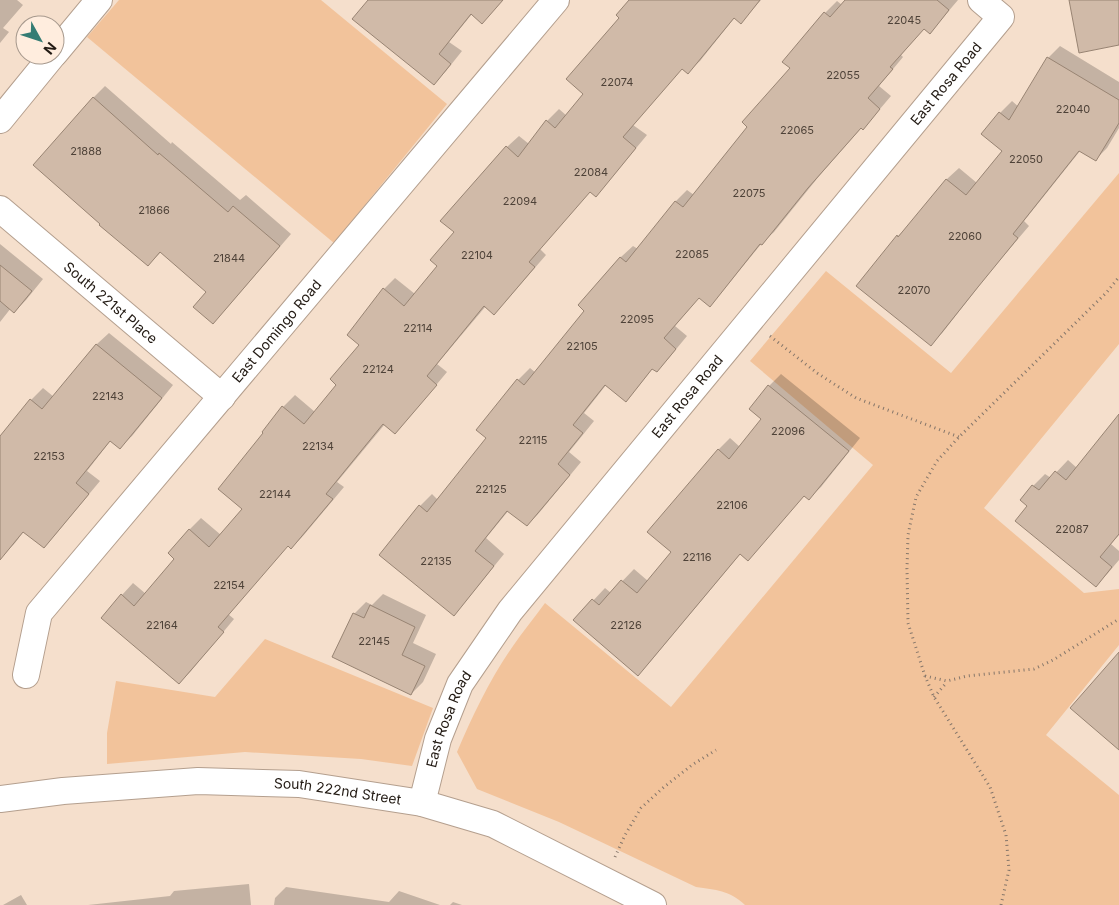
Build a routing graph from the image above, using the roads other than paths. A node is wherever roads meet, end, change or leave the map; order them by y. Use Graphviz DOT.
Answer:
graph roads {
  1 [pos="99,0"];
  2 [pos="556,0"];
  3 [pos="981,0"];
  4 [pos="65,41"];
  5 [pos="45,65"];
  6 [pos="0,120"];
  7 [pos="0,209"];
  8 [pos="222,397"];
  9 [pos="26,675"];
  10 [pos="0,798"];
  11 [pos="422,803"];
  12 [pos="653,905"];
  1 -- 4 [label="street"];
  2 -- 8 [label="street, East Domingo Road"];
  3 -- 11 [label="street, East Rosa Road"];
  5 -- 6 [label="street"];
  7 -- 8 [label="street, South 221st Place"];
  8 -- 9 [label="street, East Domingo Road"];
  10 -- 11 [label="street, South 222nd Street"];
  11 -- 12 [label="street, South 222nd Street"];
}
